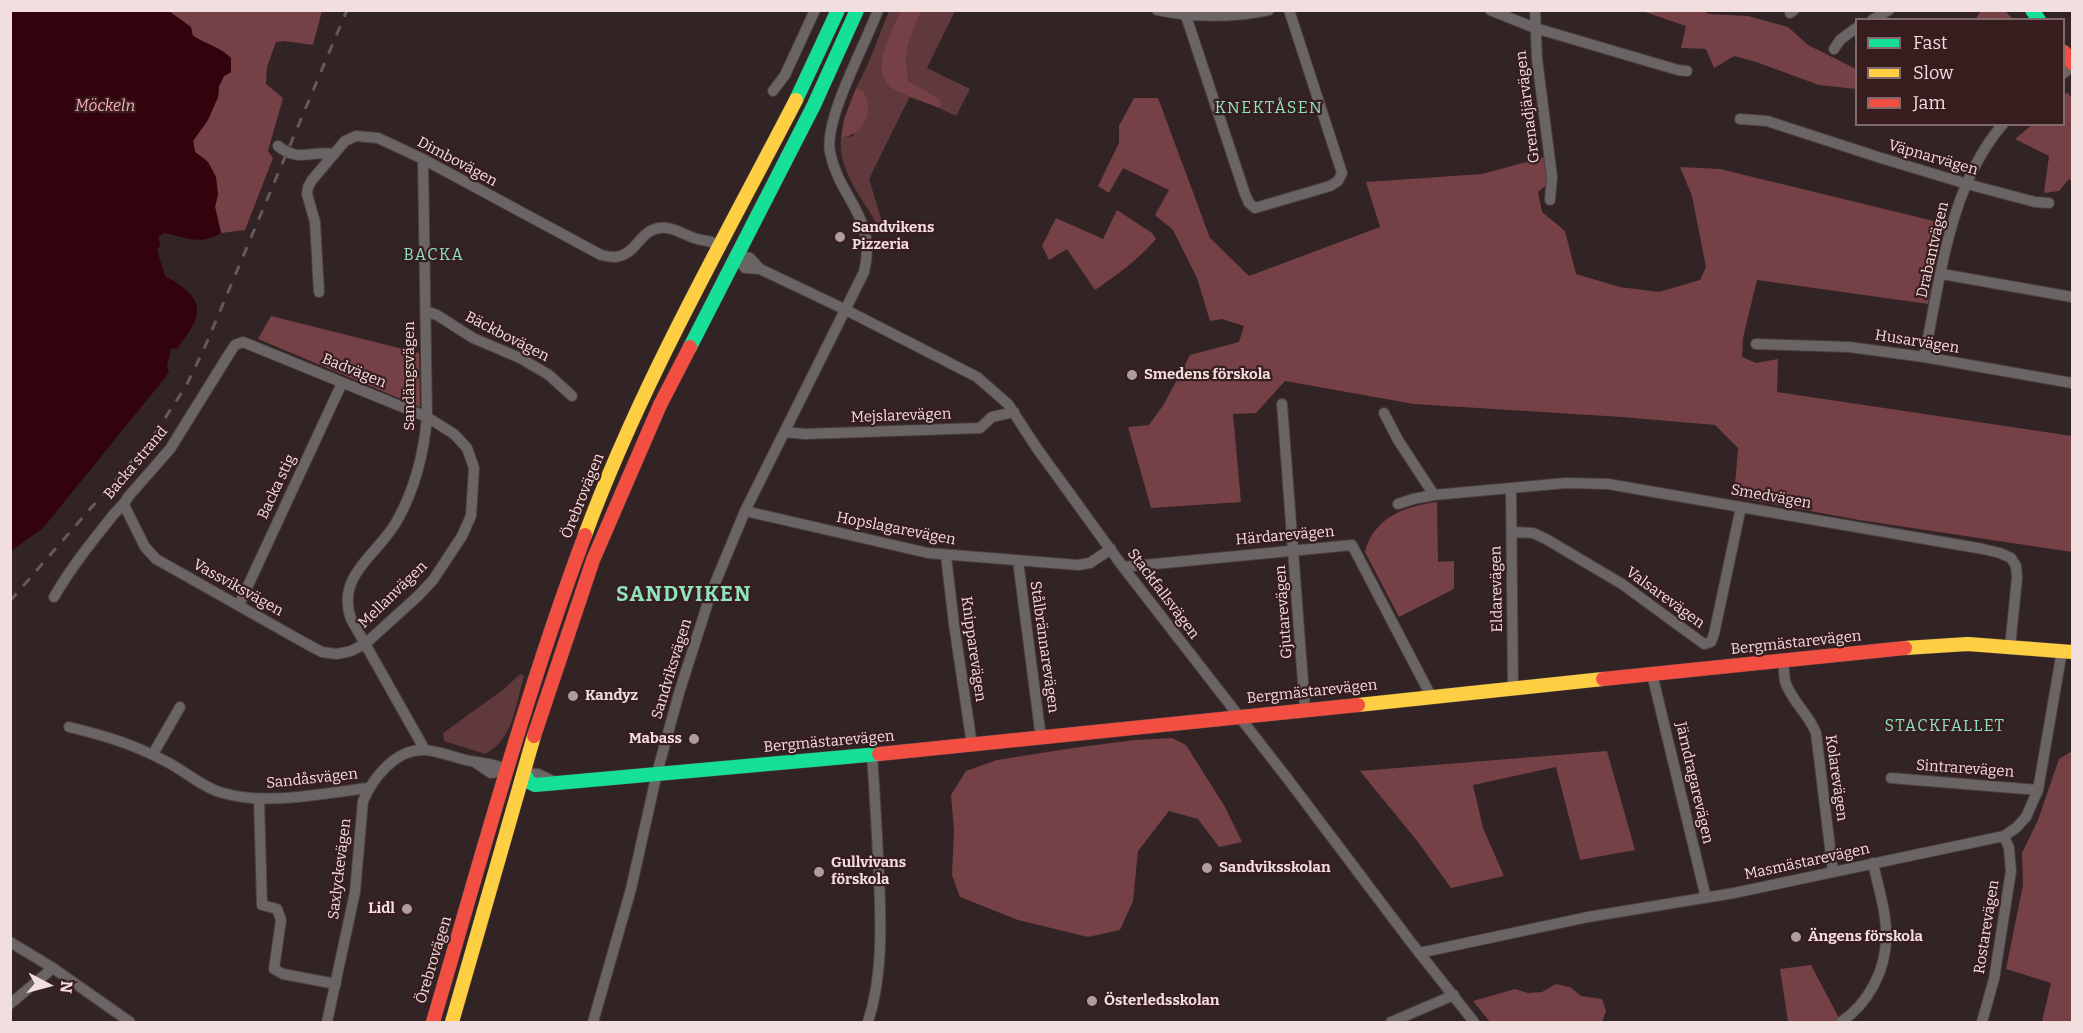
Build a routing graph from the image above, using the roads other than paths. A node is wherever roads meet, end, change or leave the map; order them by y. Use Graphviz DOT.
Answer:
graph roads {
  1 [pos="815,10"];
  2 [pos="838,10"];
  3 [pos="857,10"];
  4 [pos="878,10"];
  5 [pos="1157,10"];
  6 [pos="1269,10"];
  7 [pos="1289,10"];
  8 [pos="1490,10"];
  9 [pos="1535,10"];
  10 [pos="1889,10"];
  11 [pos="1186,16"];
  12 [pos="1875,18"];
  13 [pos="1535,28"];
  14 [pos="1855,29"];
  15 [pos="1834,49"];
  16 [pos="1687,71"];
  17 [pos="774,91"];
  18 [pos="1740,119"];
  19 [pos="2002,126"];
  20 [pos="278,146"];
  21 [pos="334,154"];
  22 [pos="423,159"];
  23 [pos="1967,184"];
  24 [pos="1550,200"];
  25 [pos="2049,203"];
  26 [pos="719,248"];
  27 [pos="735,255"];
  28 [pos="1942,274"];
  29 [pos="319,292"];
  30 [pos="2073,297"];
  31 [pos="844,309"];
  32 [pos="425,311"];
  33 [pos="1756,344"];
  34 [pos="236,345"];
  35 [pos="1924,357"];
  36 [pos="342,383"];
  37 [pos="2073,383"];
  38 [pos="572,396"];
  39 [pos="1282,404"];
  40 [pos="1014,412"];
  41 [pos="1384,413"];
  42 [pos="427,417"];
  43 [pos="784,432"];
  44 [pos="474,468"];
  45 [pos="1511,489"];
  46 [pos="1434,495"];
  47 [pos="1398,504"];
  48 [pos="124,505"];
  49 [pos="1741,507"];
  50 [pos="745,511"];
  51 [pos="1512,532"];
  52 [pos="1111,549"];
  53 [pos="1294,550"];
  54 [pos="946,556"];
  55 [pos="1018,561"];
  56 [pos="1123,567"];
  57 [pos="54,597"];
  58 [pos="239,605"];
  59 [pos="365,644"];
  60 [pos="2010,647"];
  61 [pos="2067,651"];
  62 [pos="1783,661"];
  63 [pos="1652,674"];
  64 [pos="1513,688"];
  65 [pos="1431,696"];
  66 [pos="180,707"];
  67 [pos="1305,710"];
  68 [pos="1240,717"];
  69 [pos="69,727"];
  70 [pos="1041,738"];
  71 [pos="972,746"];
  72 [pos="425,750"];
  73 [pos="153,754"];
  74 [pos="872,755"];
  75 [pos="507,770"];
  76 [pos="524,773"];
  77 [pos="657,773"];
  78 [pos="1891,778"];
  79 [pos="368,788"];
  80 [pos="2038,790"];
  81 [pos="259,799"];
  82 [pos="2004,836"];
  83 [pos="1873,863"];
  84 [pos="1833,872"];
  85 [pos="1706,898"];
  86 [pos="10,942"];
  87 [pos="1419,953"];
  88 [pos="53,968"];
  89 [pos="336,984"];
  90 [pos="1454,995"];
  91 [pos="10,1004"];
  92 [pos="130,1023"];
  93 [pos="327,1023"];
  94 [pos="433,1023"];
  95 [pos="452,1023"];
  96 [pos="593,1023"];
  97 [pos="868,1023"];
  98 [pos="1391,1023"];
  99 [pos="1474,1023"];
  100 [pos="1841,1023"];
  101 [pos="1982,1023"];
  1 -- 17 [label="street"];
  2 -- 26 [label="main road, Örebrovägen"];
  3 -- 27 [label="main road"];
  4 -- 31 [label="street, Sandviksvägen"];
  5 -- 11 [label="street"];
  6 -- 11 [label="street"];
  7 -- 11 [label="street"];
  8 -- 13 [label="street"];
  9 -- 13 [label="street, Grenadjärvägen"];
  10 -- 12 [label="street"];
  13 -- 16 [label="street"];
  13 -- 24 [label="street, Grenadjärvägen"];
  14 -- 15 [label="street"];
  18 -- 23 [label="street, Väpnarvägen"];
  19 -- 23 [label="street, Drabantvägen"];
  20 -- 21 [label="street"];
  21 -- 22 [label="street, Dimbovägen"];
  21 -- 29 [label="street, Dimbovägen"];
  22 -- 26 [label="street, Dimbovägen"];
  22 -- 32 [label="street, Sandängsvägen"];
  23 -- 25 [label="street, Väpnarvägen"];
  23 -- 28 [label="street, Drabantvägen"];
  26 -- 27 [label="main road"];
  26 -- 75 [label="main road, Örebrovägen"];
  27 -- 31 [label="street, Stackfallsvägen"];
  27 -- 76 [label="main road"];
  28 -- 30 [label="street"];
  28 -- 35 [label="street, Drabantvägen"];
  31 -- 40 [label="street, Stackfallsvägen"];
  31 -- 43 [label="street, Sandviksvägen"];
  32 -- 38 [label="street, Bäckbovägen"];
  32 -- 42 [label="street, Sandängsvägen"];
  33 -- 35 [label="street, Husarvägen"];
  34 -- 36 [label="street, Badvägen"];
  34 -- 48 [label="street, Backa strand"];
  35 -- 37 [label="street, Husarvägen"];
  36 -- 42 [label="street, Badvägen"];
  36 -- 58 [label="street, Backa stig"];
  39 -- 53 [label="street, Gjutarevägen"];
  40 -- 43 [label="street, Mejslarevägen"];
  40 -- 52 [label="street, Stackfallsvägen"];
  41 -- 46 [label="street"];
  42 -- 44 [label="street, Badvägen"];
  42 -- 59 [label="street, Sandängsvägen"];
  43 -- 50 [label="street, Sandviksvägen"];
  44 -- 59 [label="street, Mellanvägen"];
  45 -- 46 [label="street, Smedvägen"];
  45 -- 49 [label="street, Smedvägen"];
  45 -- 51 [label="street, Eldarevägen"];
  46 -- 47 [label="street, Smedvägen"];
  48 -- 57 [label="street, Backa strand"];
  48 -- 58 [label="street, Vassviksvägen"];
  49 -- 51 [label="street, Valsarevägen"];
  49 -- 60 [label="street, Smedvägen"];
  50 -- 54 [label="street, Hopslagarevägen"];
  50 -- 77 [label="street, Sandviksvägen"];
  51 -- 64 [label="street, Eldarevägen"];
  52 -- 55 [label="street, Hopslagarevägen"];
  52 -- 56 [label="street, Stackfallsvägen"];
  53 -- 56 [label="street, Härdarevägen"];
  53 -- 65 [label="street, Härdarevägen"];
  53 -- 67 [label="street, Gjutarevägen"];
  54 -- 55 [label="street, Hopslagarevägen"];
  54 -- 71 [label="street, Knipparevägen"];
  55 -- 70 [label="street, Stålbrännarevägen"];
  56 -- 68 [label="street, Stackfallsvägen"];
  58 -- 59 [label="street, Vassviksvägen"];
  59 -- 72 [label="street, Sandängsvägen"];
  60 -- 61 [label="main road, Bergmästarevägen"];
  60 -- 62 [label="main road, Bergmästarevägen"];
  61 -- 80 [label="street, Masmästarevägen"];
  62 -- 63 [label="main road, Bergmästarevägen"];
  62 -- 84 [label="street, Kolarevägen"];
  63 -- 64 [label="main road, Bergmästarevägen"];
  63 -- 85 [label="street, Järndragarevägen"];
  64 -- 65 [label="main road, Bergmästarevägen"];
  65 -- 67 [label="main road, Bergmästarevägen"];
  66 -- 73 [label="street"];
  67 -- 68 [label="main road, Bergmästarevägen"];
  68 -- 70 [label="main road, Bergmästarevägen"];
  68 -- 87 [label="street, Stackfallsvägen"];
  69 -- 73 [label="street, Sandåsvägen"];
  70 -- 71 [label="main road, Bergmästarevägen"];
  71 -- 74 [label="main road, Bergmästarevägen"];
  72 -- 75 [label="street"];
  72 -- 79 [label="street, Saxlyckevägen"];
  73 -- 81 [label="street, Sandåsvägen"];
  74 -- 77 [label="main road, Bergmästarevägen"];
  74 -- 97 [label="street"];
  75 -- 76 [label="main road"];
  75 -- 94 [label="main road, Örebrovägen"];
  76 -- 77 [label="main road, Bergmästarevägen"];
  76 -- 95 [label="main road"];
  77 -- 96 [label="street, Sandviksvägen"];
  78 -- 80 [label="street, Sintrarevägen"];
  79 -- 81 [label="street, Sandåsvägen"];
  79 -- 89 [label="street, Saxlyckevägen"];
  80 -- 82 [label="street, Masmästarevägen"];
  81 -- 89 [label="street, Sandåsvägen"];
  82 -- 83 [label="street, Masmästarevägen"];
  82 -- 101 [label="street, Rostarevägen"];
  83 -- 84 [label="street, Masmästarevägen"];
  83 -- 100 [label="street"];
  84 -- 85 [label="street, Masmästarevägen"];
  85 -- 87 [label="street, Masmästarevägen"];
  86 -- 88 [label="street"];
  87 -- 90 [label="street, Stackfallsvägen"];
  88 -- 91 [label="street"];
  88 -- 92 [label="street"];
  89 -- 93 [label="street, Saxlyckevägen"];
  90 -- 98 [label="street"];
  90 -- 99 [label="street, Stackfallsvägen"];
}
